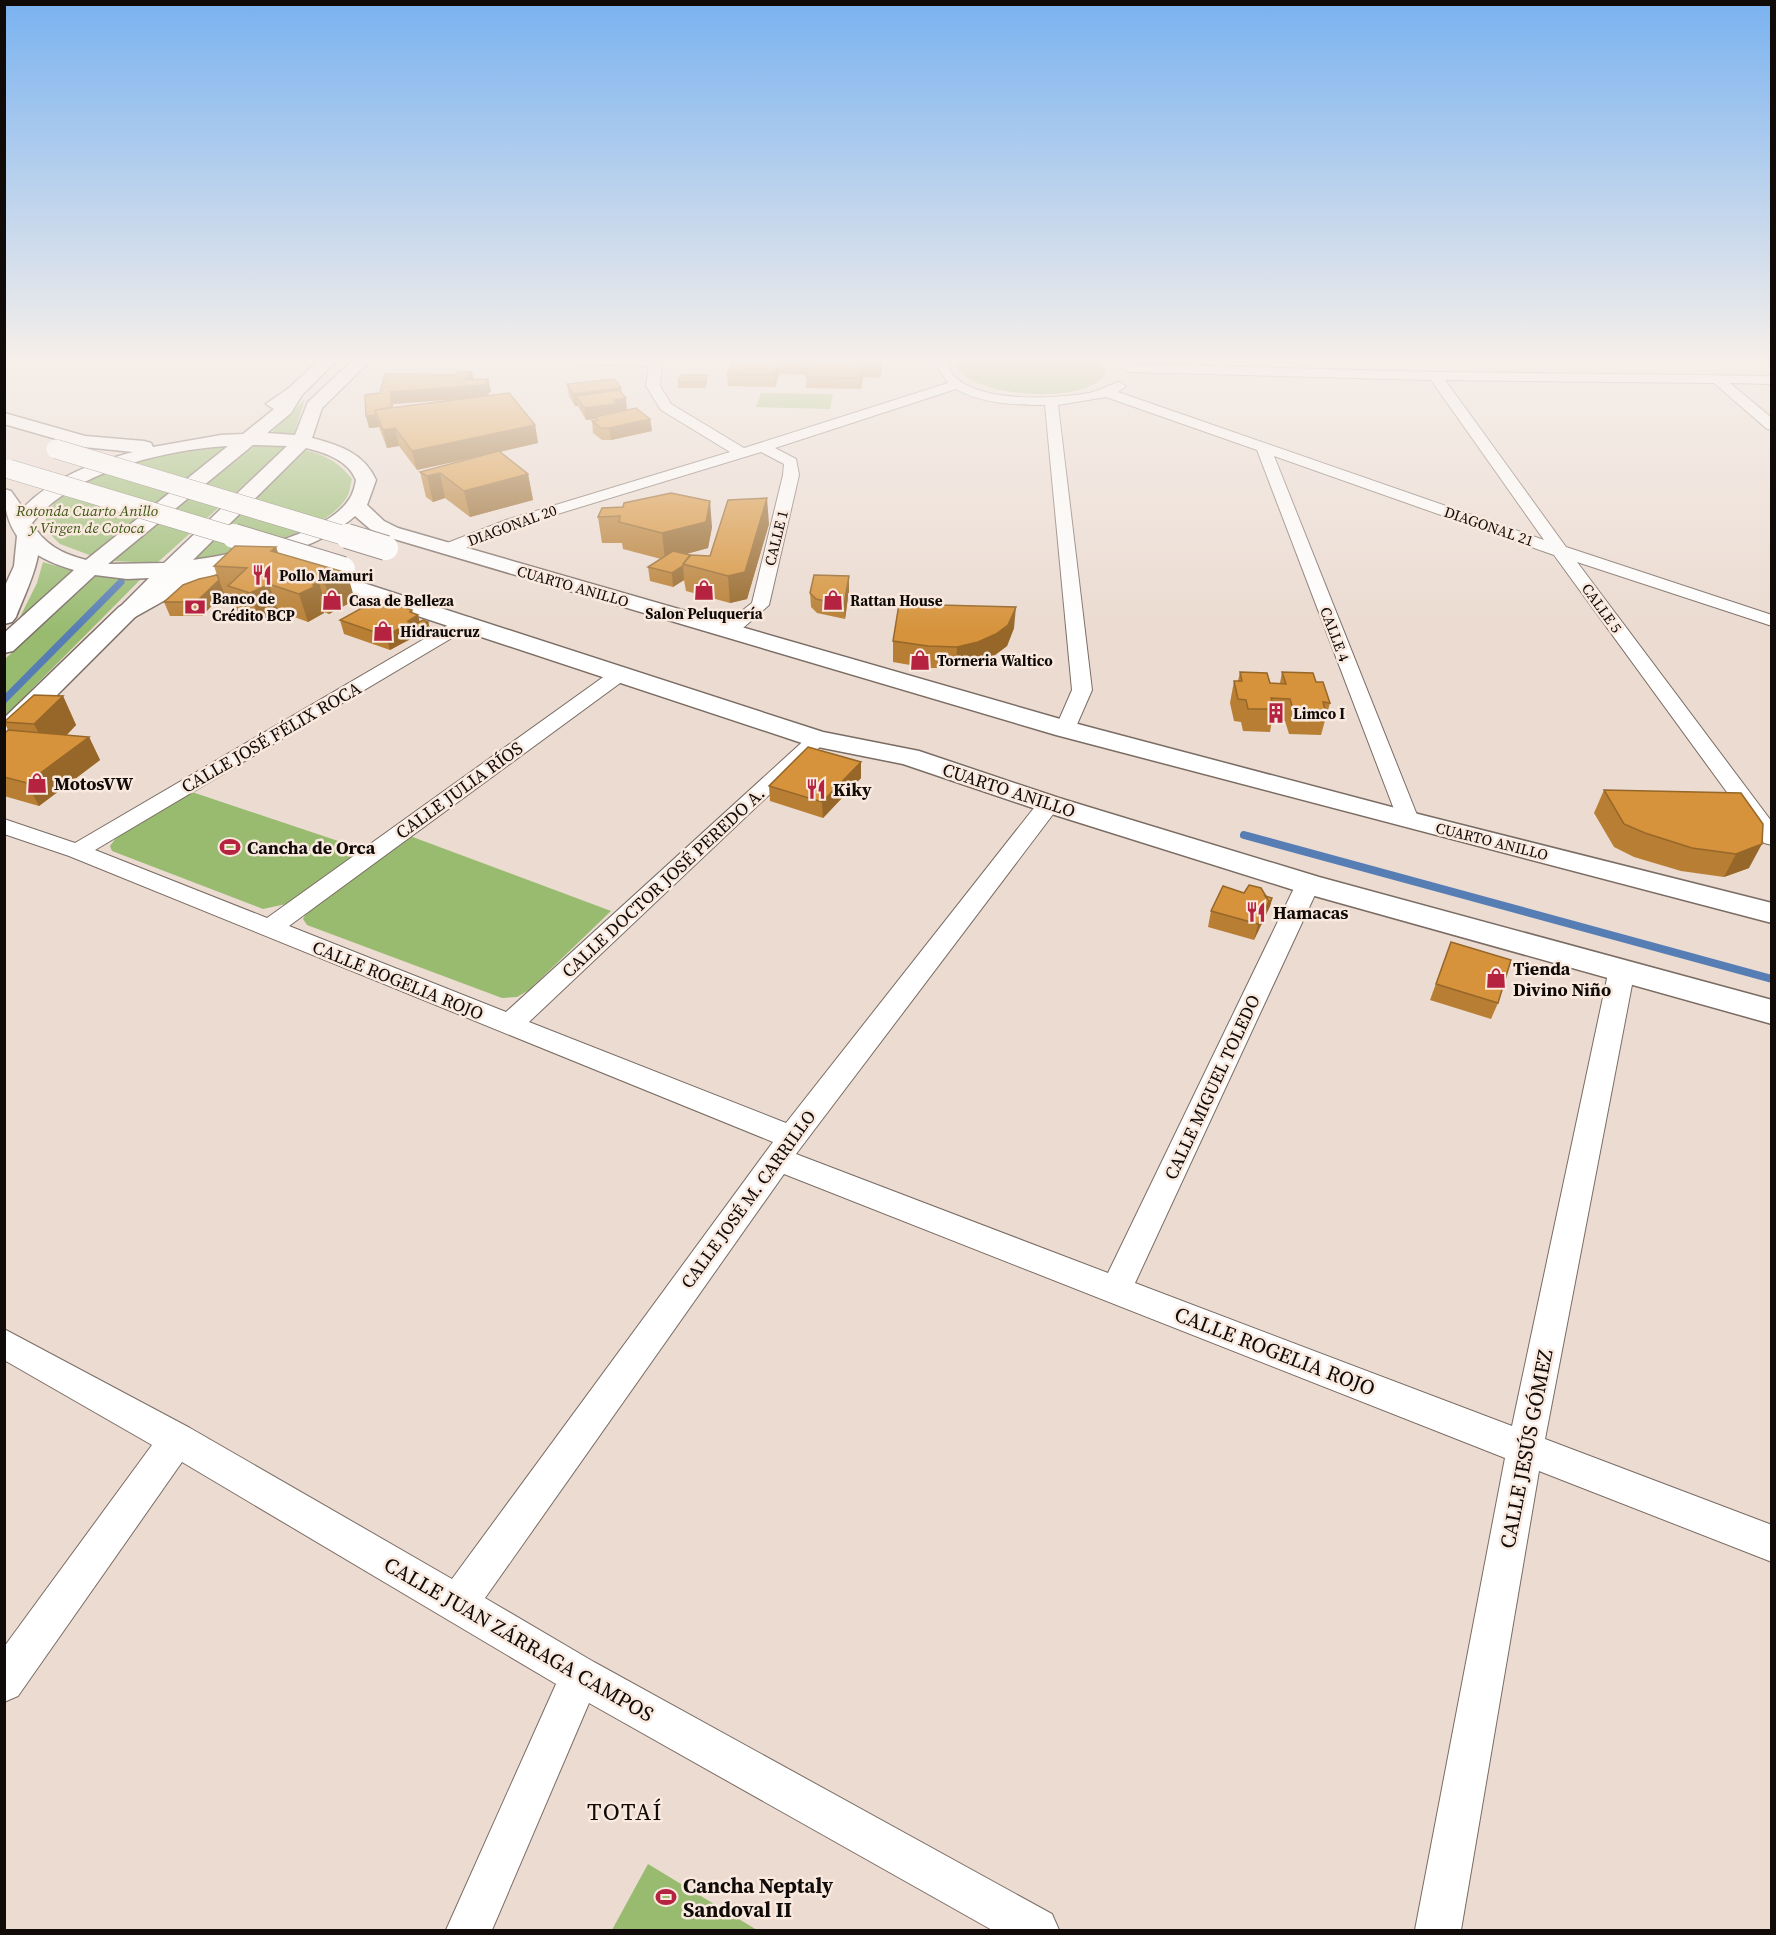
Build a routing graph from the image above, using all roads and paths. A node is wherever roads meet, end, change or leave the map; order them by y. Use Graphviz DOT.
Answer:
graph roads {
  1 [pos="61,450"];
  2 [pos="86,450"];
  3 [pos="162,450"];
  4 [pos="236,450"];
  5 [pos="292,450"];
  6 [pos="332,450"];
  7 [pos="342,450"];
  8 [pos="738,450"];
  9 [pos="751,450"];
  10 [pos="768,450"];
  11 [pos="1056,450"];
  12 [pos="1264,450"];
  13 [pos="1272,450"];
  14 [pos="1488,450"];
  15 [pos="742,453"];
  16 [pos="343,455"];
  17 [pos="6,470"];
  18 [pos="4,495"];
  19 [pos="355,506"];
  20 [pos="25,529"];
  21 [pos="389,540"];
  22 [pos="448,549"];
  23 [pos="1560,551"];
  24 [pos="242,557"];
  25 [pos="91,567"];
  26 [pos="166,570"];
  27 [pos="335,573"];
  28 [pos="6,610"];
  29 [pos="127,612"];
  30 [pos="1772,621"];
  31 [pos="466,622"];
  32 [pos="728,631"];
  33 [pos="4,646"];
  34 [pos="620,674"];
  35 [pos="1065,729"];
  36 [pos="4,733"];
  37 [pos="817,739"];
  38 [pos="909,757"];
  39 [pos="1049,804"];
  40 [pos="1408,820"];
  41 [pos="4,826"];
  42 [pos="1772,838"];
  43 [pos="76,851"];
  44 [pos="1308,884"];
  45 [pos="1768,909"];
  46 [pos="270,928"];
  47 [pos="1622,969"];
  48 [pos="1772,1012"];
  49 [pos="509,1025"];
  50 [pos="784,1148"];
  51 [pos="1116,1290"];
  52 [pos="4,1343"];
  53 [pos="177,1440"];
  54 [pos="1525,1448"];
  55 [pos="1772,1544"];
  56 [pos="458,1603"];
  57 [pos="580,1676"];
  58 [pos="4,1682"];
  59 [pos="469,1930"];
  60 [pos="1036,1930"];
  61 [pos="1438,1930"];
  1 -- 21 [label="main road, bridge"];
  2 -- 17 [label="main road"];
  3 -- 20 [label="main road"];
  4 -- 25 [label="main road"];
  5 -- 26 [label="main road"];
  6 -- 16 [label="main road"];
  7 -- 16 [label="main road"];
  8 -- 15 [label="street"];
  9 -- 15 [label="street, DIAGONAL 20"];
  10 -- 32 [label="street, CALLE 1"];
  11 -- 35 [label="street"];
  12 -- 40 [label="street, CALLE 4"];
  13 -- 23 [label="street, DIAGONAL 21"];
  14 -- 23 [label="street, CALLE 5"];
  15 -- 22 [label="street, DIAGONAL 20"];
  16 -- 19 [label="main road"];
  17 -- 27 [label="main road, bridge"];
  18 -- 20 [label="main road"];
  19 -- 21 [label="main road, CUARTO ANILLO"];
  19 -- 24 [label="main road"];
  20 -- 25 [label="main road"];
  20 -- 28 [label="main road"];
  21 -- 22 [label="main road, CUARTO ANILLO"];
  21 -- 27 [label="main road"];
  21 -- 35 [label="main road"];
  22 -- 32 [label="main road, CUARTO ANILLO"];
  23 -- 30 [label="street, DIAGONAL 21"];
  23 -- 42 [label="street, CALLE 5"];
  24 -- 26 [label="main road"];
  24 -- 27 [label="main road, CUARTO ANILLO"];
  24 -- 29 [label="main road"];
  25 -- 26 [label="main road"];
  25 -- 33 [label="main road"];
  26 -- 29 [label="main road"];
  27 -- 31 [label="main road, CUARTO ANILLO"];
  27 -- 38 [label="main road"];
  29 -- 36 [label="main road"];
  31 -- 34 [label="main road, CUARTO ANILLO"];
  31 -- 43 [label="street, CALLE JOSÉ FÉLIX ROCA"];
  32 -- 35 [label="main road, CUARTO ANILLO"];
  34 -- 37 [label="main road, CUARTO ANILLO"];
  34 -- 46 [label="street, CALLE JULIA RÍOS"];
  35 -- 40 [label="main road, CUARTO ANILLO"];
  37 -- 38 [label="main road, CUARTO ANILLO"];
  37 -- 49 [label="street, CALLE DOCTOR JOSÉ PEREDO A."];
  38 -- 39 [label="main road, CUARTO ANILLO"];
  39 -- 44 [label="main road, CUARTO ANILLO"];
  39 -- 50 [label="street, CALLE JOSÉ M. CARRILLO"];
  40 -- 45 [label="main road, CUARTO ANILLO"];
  41 -- 43 [label="street, CALLE ROGELIA ROJO"];
  43 -- 46 [label="street, CALLE ROGELIA ROJO"];
  44 -- 47 [label="main road, CUARTO ANILLO"];
  44 -- 51 [label="street, CALLE MIGUEL TOLEDO"];
  46 -- 49 [label="street, CALLE ROGELIA ROJO"];
  47 -- 48 [label="main road, CUARTO ANILLO"];
  47 -- 54 [label="street, CALLE JESÚS GÓMEZ"];
  49 -- 50 [label="street, CALLE ROGELIA ROJO"];
  50 -- 51 [label="street, CALLE ROGELIA ROJO"];
  50 -- 56 [label="street, CALLE JOSÉ M. CARRILLO"];
  51 -- 54 [label="street, CALLE ROGELIA ROJO"];
  52 -- 53 [label="street, CALLE JUAN ZÁRRAGA CAMPOS"];
  53 -- 56 [label="street, CALLE JUAN ZÁRRAGA CAMPOS"];
  53 -- 58 [label="street"];
  54 -- 55 [label="street, CALLE ROGELIA ROJO"];
  54 -- 61 [label="street, CALLE JESÚS GÓMEZ"];
  56 -- 57 [label="street, CALLE JUAN ZÁRRAGA CAMPOS"];
  57 -- 59 [label="street"];
  57 -- 60 [label="street, CALLE JUAN ZÁRRAGA CAMPOS"];
}
